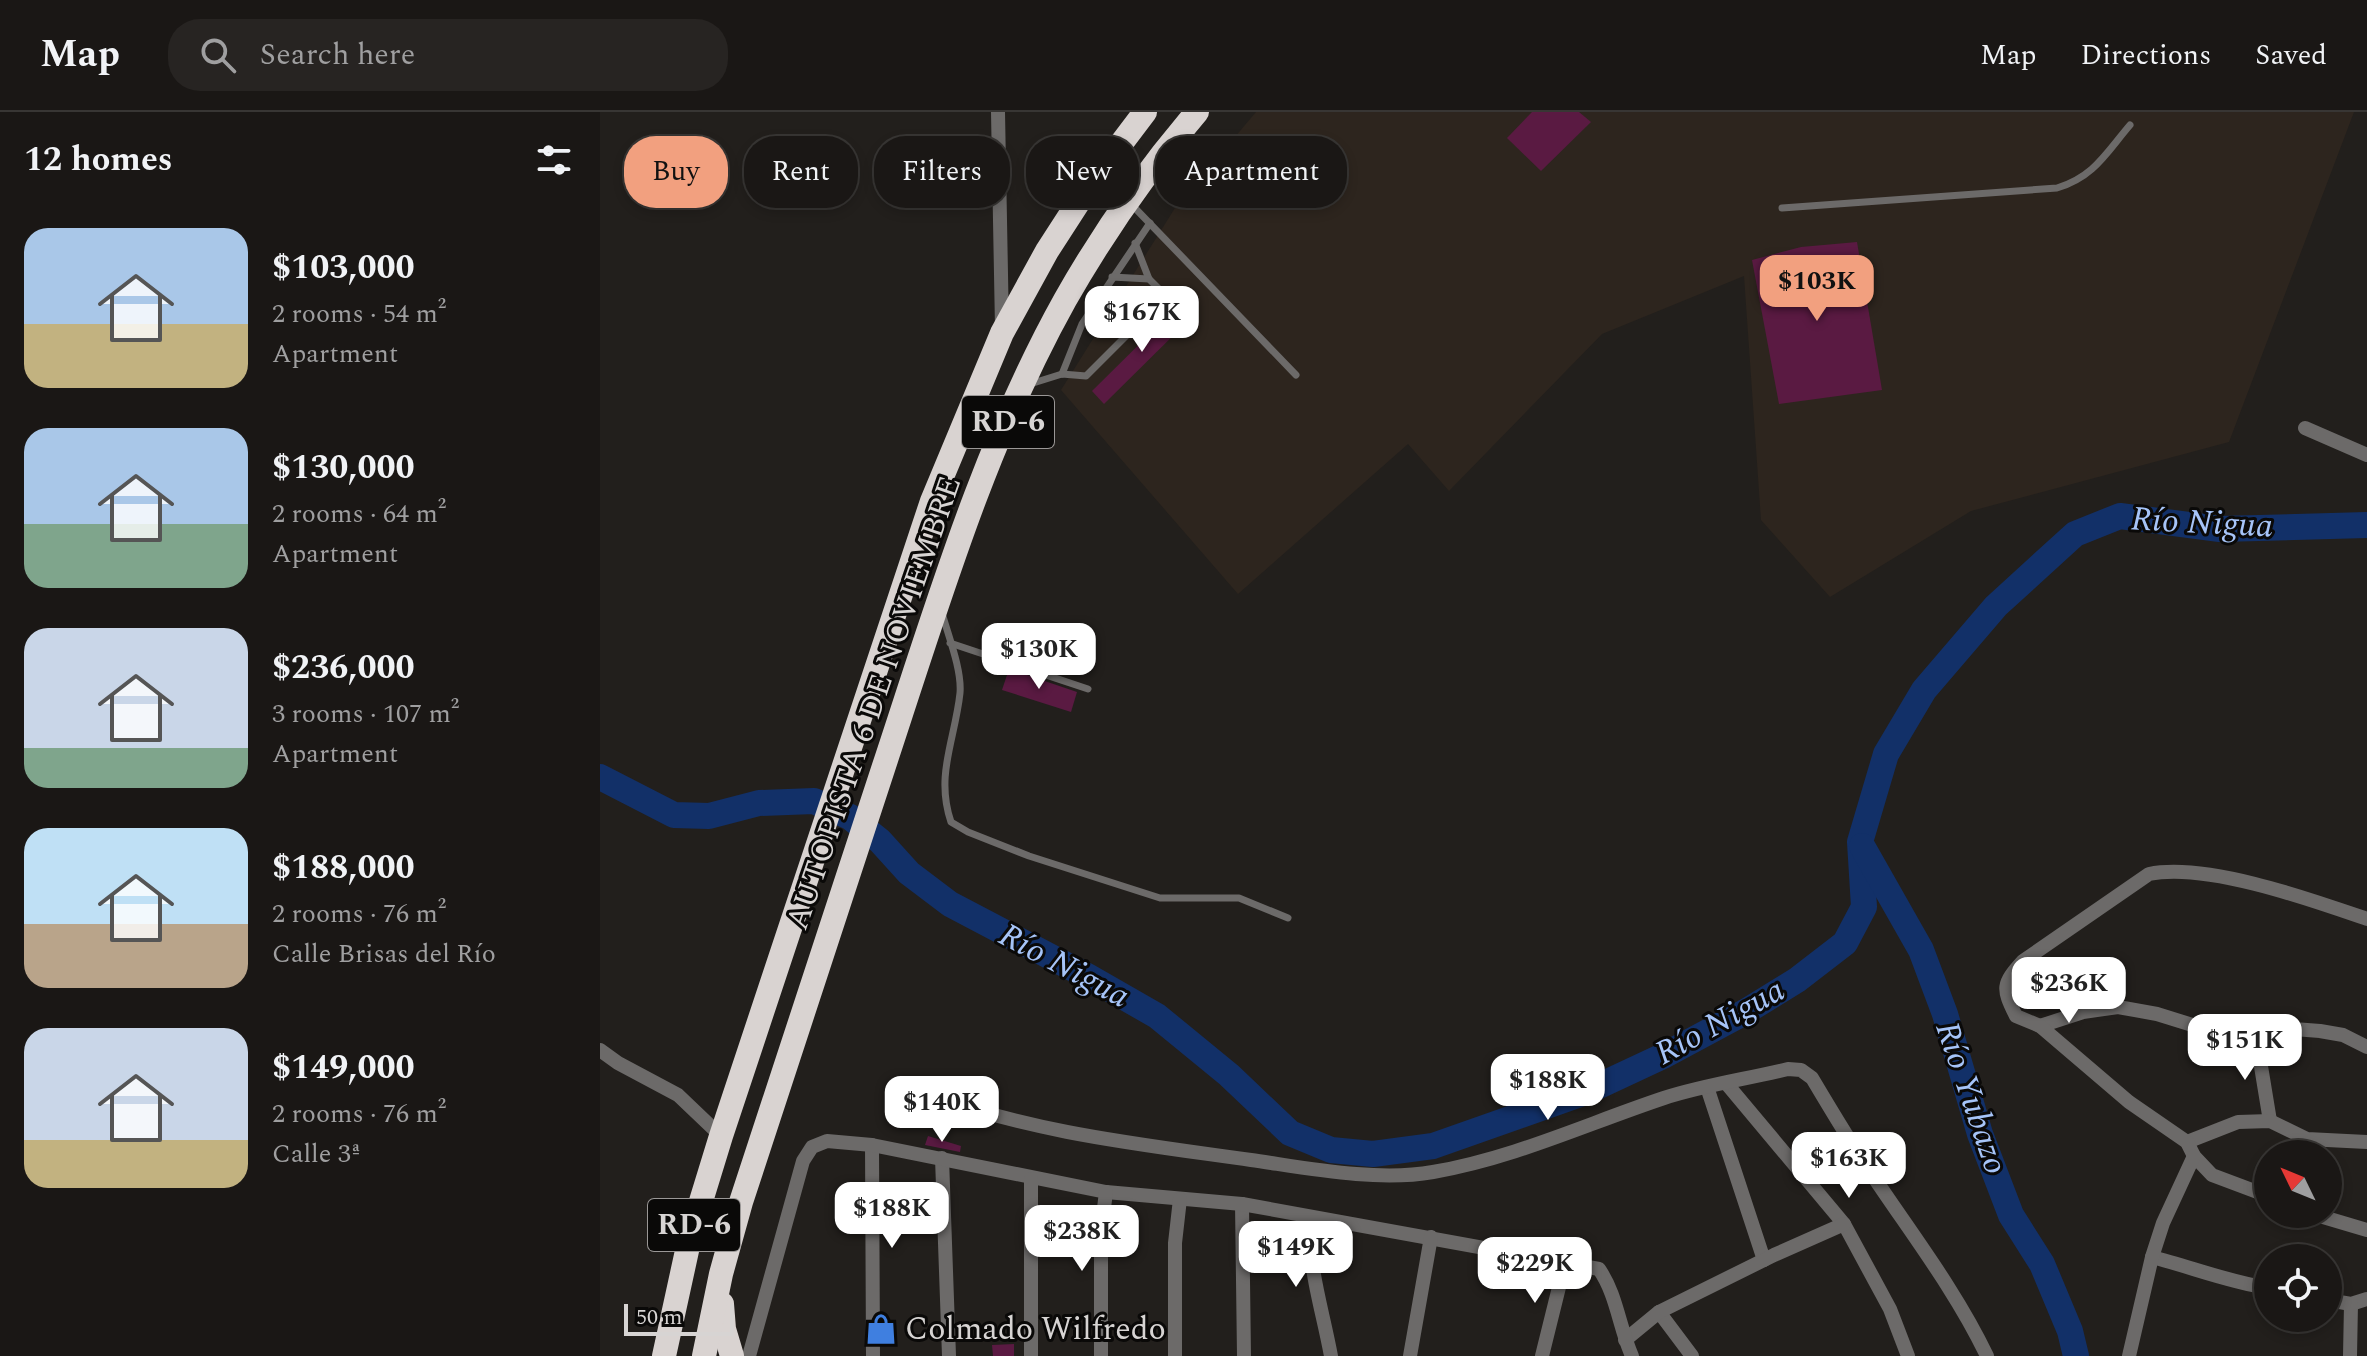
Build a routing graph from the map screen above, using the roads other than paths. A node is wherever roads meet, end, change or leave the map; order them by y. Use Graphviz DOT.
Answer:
graph roads {
  1 [pos="998,112"];
  2 [pos="1145,112"];
  3 [pos="1197,112"];
  4 [pos="2130,125"];
  5 [pos="1139,187"];
  6 [pos="1124,208"];
  7 [pos="1135,208"];
  8 [pos="1782,208"];
  9 [pos="1150,223"];
  10 [pos="1135,243"];
  11 [pos="1112,277"];
  12 [pos="1149,279"];
  13 [pos="1002,333"];
  14 [pos="1062,374"];
  15 [pos="1296,375"];
  16 [pos="1024,386"];
  17 [pos="2305,428"];
  18 [pos="2367,455"];
  19 [pos="939,603"];
  20 [pos="950,643"];
  21 [pos="1088,689"];
  22 [pos="1288,918"];
  23 [pos="2367,919"];
  24 [pos="2040,1026"];
  25 [pos="2256,1036"];
  26 [pos="2367,1047"];
  27 [pos="600,1050"];
  28 [pos="1726,1083"];
  29 [pos="1707,1087"];
  30 [pos="925,1093"];
  31 [pos="2270,1121"];
  32 [pos="721,1136"];
  33 [pos="2187,1142"];
  34 [pos="2367,1142"];
  35 [pos="872,1145"];
  36 [pos="2194,1156"];
  37 [pos="942,1158"];
  38 [pos="1031,1179"];
  39 [pos="2254,1191"];
  40 [pos="1106,1192"];
  41 [pos="1180,1199"];
  42 [pos="1242,1204"];
  43 [pos="1310,1218"];
  44 [pos="2342,1223"];
  45 [pos="1844,1224"];
  46 [pos="2367,1230"];
  47 [pos="1431,1237"];
  48 [pos="2152,1257"];
  49 [pos="1764,1260"];
  50 [pos="1565,1263"];
  51 [pos="721,1274"];
  52 [pos="2254,1286"];
  53 [pos="2367,1297"];
  54 [pos="2342,1302"];
  55 [pos="2351,1304"];
  56 [pos="1659,1312"];
  57 [pos="1625,1340"];
  58 [pos="664,1356"];
  59 [pos="704,1356"];
  60 [pos="732,1356"];
  61 [pos="749,1356"];
  62 [pos="873,1356"];
  63 [pos="949,1356"];
  64 [pos="1031,1356"];
  65 [pos="1101,1356"];
  66 [pos="1175,1356"];
  67 [pos="1244,1356"];
  68 [pos="1331,1356"];
  69 [pos="1410,1356"];
  70 [pos="1542,1356"];
  71 [pos="1632,1356"];
  72 [pos="1692,1356"];
  73 [pos="1908,1356"];
  74 [pos="1987,1356"];
  75 [pos="2129,1356"];
  76 [pos="2350,1356"];
  1 -- 13 [label="street"];
  2 -- 13 [label="highway, AUTOPISTA 6 DE NOVIEMBRE / RD-6"];
  3 -- 5 [label="highway, AUTOPISTA 6 DE NOVIEMBRE / RD-6"];
  4 -- 8 [label="lane"];
  6 -- 16 [label="highway, AUTOPISTA 6 DE NOVIEMBRE / RD-6"];
  7 -- 9 [label="lane"];
  9 -- 10 [label="lane"];
  9 -- 15 [label="lane"];
  10 -- 11 [label="lane"];
  10 -- 12 [label="lane"];
  11 -- 12 [label="lane"];
  11 -- 14 [label="lane"];
  12 -- 14 [label="lane"];
  13 -- 32 [label="highway, AUTOPISTA 6 DE NOVIEMBRE / RD-6"];
  14 -- 16 [label="lane"];
  16 -- 19 [label="highway, AUTOPISTA 6 DE NOVIEMBRE / RD-6"];
  17 -- 18 [label="street"];
  19 -- 20 [label="lane"];
  19 -- 51 [label="highway, AUTOPISTA 6 DE NOVIEMBRE / RD-6"];
  20 -- 21 [label="lane"];
  20 -- 22 [label="lane"];
  23 -- 24 [label="street"];
  24 -- 25 [label="street"];
  24 -- 33 [label="street"];
  25 -- 26 [label="street"];
  25 -- 31 [label="street"];
  27 -- 32 [label="street"];
  28 -- 29 [label="street"];
  28 -- 45 [label="street"];
  28 -- 74 [label="street"];
  29 -- 30 [label="street"];
  29 -- 49 [label="street"];
  31 -- 33 [label="street"];
  31 -- 34 [label="street"];
  32 -- 58 [label="highway, AUTOPISTA 6 DE NOVIEMBRE / RD-6"];
  33 -- 36 [label="street"];
  35 -- 37 [label="street"];
  35 -- 61 [label="street"];
  35 -- 62 [label="street"];
  36 -- 39 [label="street"];
  36 -- 48 [label="street"];
  37 -- 38 [label="street"];
  37 -- 63 [label="street"];
  38 -- 40 [label="street"];
  38 -- 64 [label="street"];
  40 -- 41 [label="street"];
  40 -- 65 [label="street"];
  41 -- 42 [label="street"];
  41 -- 66 [label="street"];
  42 -- 43 [label="street"];
  42 -- 67 [label="street"];
  43 -- 47 [label="street"];
  43 -- 68 [label="street"];
  44 -- 46 [label="street"];
  45 -- 49 [label="street"];
  45 -- 73 [label="street"];
  47 -- 50 [label="street"];
  47 -- 69 [label="street"];
  48 -- 52 [label="street"];
  48 -- 75 [label="street"];
  49 -- 56 [label="street"];
  50 -- 57 [label="street"];
  50 -- 70 [label="street"];
  51 -- 59 [label="highway, AUTOPISTA 6 DE NOVIEMBRE / RD-6"];
  51 -- 60 [label="highway"];
  53 -- 55 [label="street"];
  54 -- 55 [label="street"];
  55 -- 76 [label="street"];
  56 -- 57 [label="street"];
  56 -- 72 [label="street"];
  57 -- 71 [label="street"];
}
